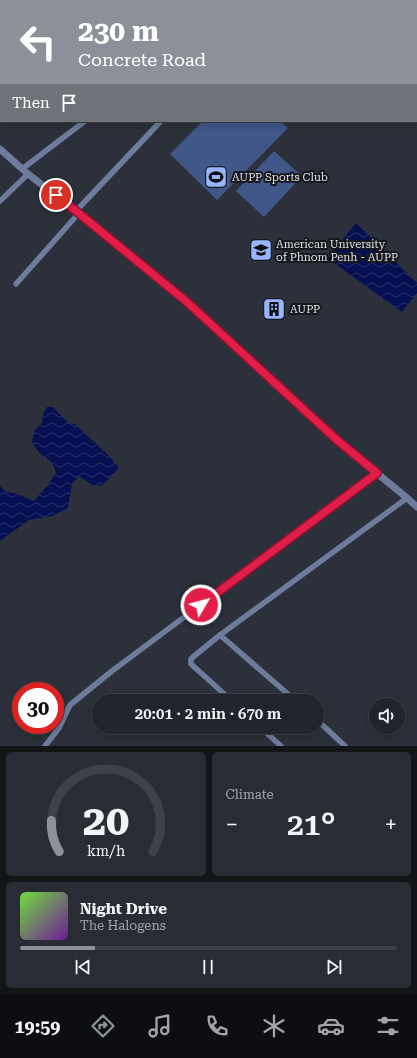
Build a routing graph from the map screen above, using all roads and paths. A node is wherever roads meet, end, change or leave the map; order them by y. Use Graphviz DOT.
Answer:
graph roads {
  1 [pos="84,122"];
  2 [pos="160,122"];
  3 [pos="0,150"];
  4 [pos="22,169"];
  5 [pos="28,174"];
  6 [pos="0,200"];
  7 [pos="78,212"];
  8 [pos="16,284"];
  9 [pos="377,473"];
  10 [pos="407,498"];
  11 [pos="417,507"];
  12 [pos="220,635"];
  13 [pos="224,694"];
  14 [pos="288,694"];
  15 [pos="324,726"];
  16 [pos="269,735"];
  17 [pos="45,746"];
  18 [pos="281,746"];
  19 [pos="345,746"];
  1 -- 4 [label="street"];
  2 -- 7 [label="street"];
  3 -- 4 [label="street"];
  4 -- 5 [label="street"];
  5 -- 6 [label="street"];
  5 -- 7 [label="street"];
  7 -- 8 [label="street"];
  7 -- 9 [label="street"];
  9 -- 10 [label="street"];
  9 -- 17 [label="street"];
  10 -- 11 [label="street"];
  10 -- 12 [label="street"];
  12 -- 13 [label="street"];
  12 -- 14 [label="street"];
  15 -- 19 [label="street"];
  16 -- 18 [label="street"];
}
